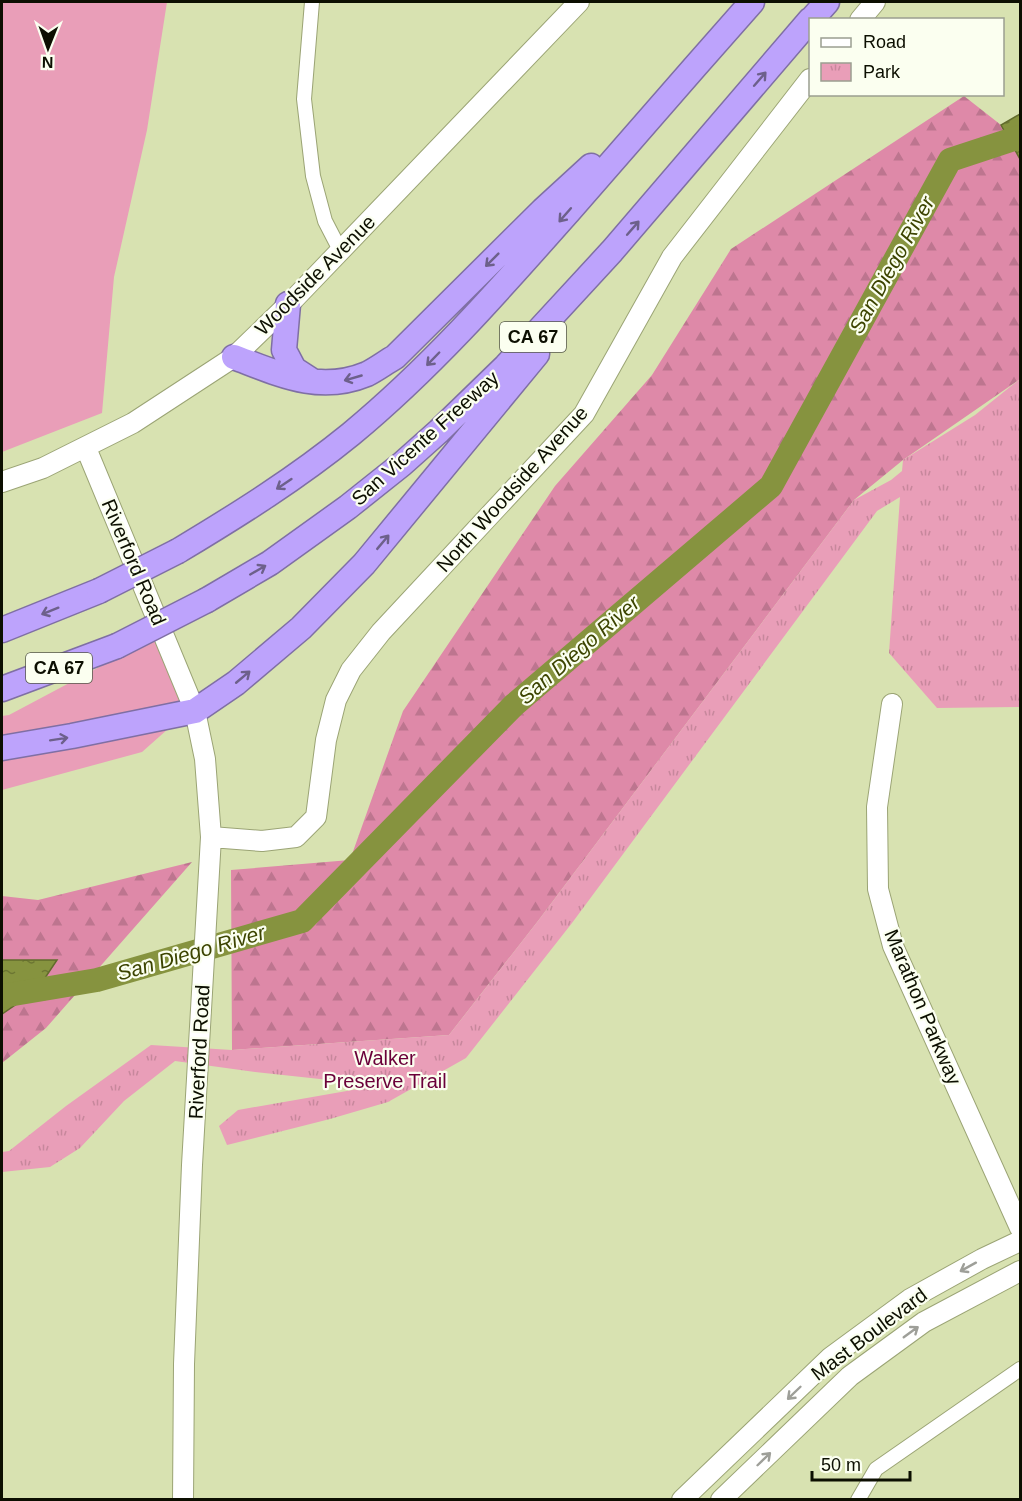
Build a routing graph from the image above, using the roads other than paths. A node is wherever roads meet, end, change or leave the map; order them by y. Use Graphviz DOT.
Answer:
graph roads {
  1 [pos="312,2"];
  2 [pos="579,2"];
  3 [pos="752,2"];
  4 [pos="827,2"];
  5 [pos="875,2"];
  6 [pos="813,18"];
  7 [pos="862,18"];
  8 [pos="809,22"];
  9 [pos="809,80"];
  10 [pos="673,92"];
  11 [pos="340,250"];
  12 [pos="612,252"];
  13 [pos="288,304"];
  14 [pos="234,357"];
  15 [pos="316,383"];
  16 [pos="86,448"];
  17 [pos="2,483"];
  18 [pos="2,630"];
  19 [pos="2,689"];
  20 [pos="892,704"];
  21 [pos="195,711"];
  22 [pos="2,748"];
  23 [pos="211,837"];
  24 [pos="1020,1228"];
  25 [pos="1020,1241"];
  26 [pos="1020,1271"];
  27 [pos="1020,1369"];
  28 [pos="183,1500"];
  29 [pos="682,1500"];
  30 [pos="721,1500"];
  31 [pos="858,1500"];
  1 -- 11 [label="street"];
  2 -- 11 [label="street, Woodside Avenue"];
  3 -- 10 [label="highway, CA 67"];
  4 -- 6 [label="highway, San Vicente Freeway / CA 67"];
  5 -- 7 [label="street"];
  12 -- 8 [label="highway, San Vicente Freeway / CA 67, one-way"];
  9 -- 23 [label="street, North Woodside Avenue"];
  10 -- 15 [label="highway, one-way"];
  10 -- 18 [label="highway, CA 67, one-way, bridge"];
  11 -- 13 [label="street, Woodside Avenue"];
  19 -- 12 [label="highway, San Vicente Freeway / CA 67, one-way, bridge"];
  21 -- 12 [label="highway, one-way"];
  13 -- 14 [label="street, Woodside Avenue"];
  13 -- 15 [label="highway"];
  14 -- 15 [label="highway"];
  14 -- 16 [label="street, Woodside Avenue"];
  16 -- 17 [label="street, Woodside Avenue"];
  16 -- 21 [label="street, Riverford Road"];
  20 -- 24 [label="street, Marathon Parkway"];
  22 -- 21 [label="highway, one-way"];
  21 -- 23 [label="street, Riverford Road"];
  23 -- 28 [label="street, Riverford Road"];
  25 -- 29 [label="street, Mast Boulevard, one-way"];
  30 -- 26 [label="street, Mast Boulevard, one-way"];
  27 -- 31 [label="street"];
}
